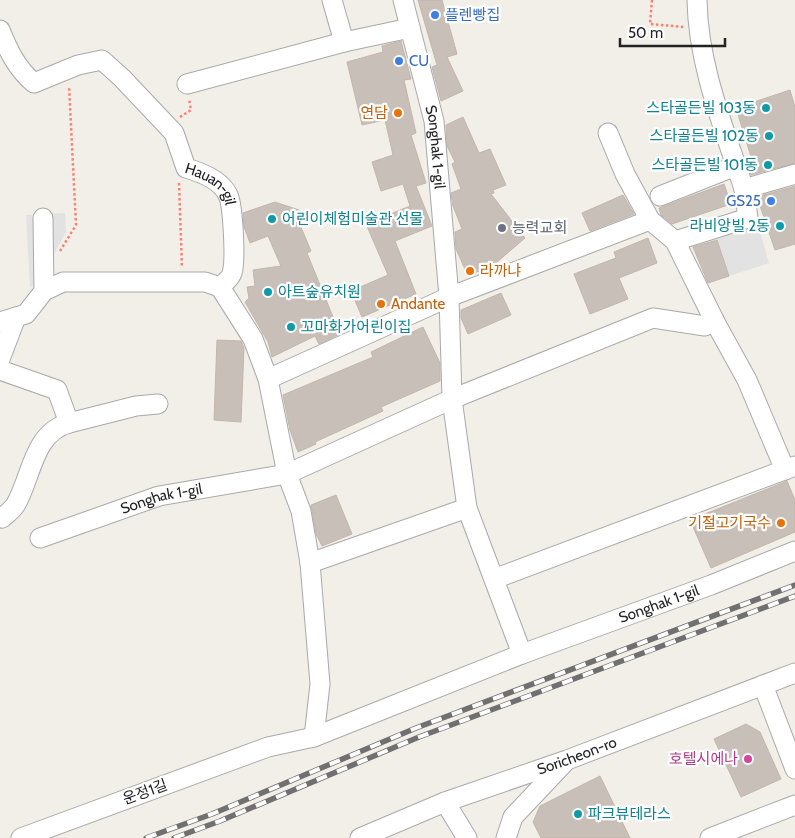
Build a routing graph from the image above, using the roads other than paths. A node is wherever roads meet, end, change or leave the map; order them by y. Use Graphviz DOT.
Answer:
graph roads {
  1 [pos="332,0"];
  2 [pos="403,0"];
  3 [pos="697,0"];
  4 [pos="410,28"];
  5 [pos="0,30"];
  6 [pos="344,42"];
  7 [pos="187,84"];
  8 [pos="608,133"];
  9 [pos="736,166"];
  10 [pos="795,174"];
  11 [pos="744,189"];
  12 [pos="660,196"];
  13 [pos="43,218"];
  14 [pos="650,220"];
  15 [pos="675,241"];
  16 [pos="220,287"];
  17 [pos="44,291"];
  18 [pos="449,297"];
  19 [pos="8,319"];
  20 [pos="715,322"];
  21 [pos="0,359"];
  22 [pos="0,370"];
  23 [pos="268,379"];
  24 [pos="452,398"];
  25 [pos="158,404"];
  26 [pos="69,423"];
  27 [pos="790,468"];
  28 [pos="287,474"];
  29 [pos="467,508"];
  30 [pos="0,517"];
  31 [pos="40,538"];
  32 [pos="795,552"];
  33 [pos="310,563"];
  34 [pos="494,579"];
  35 [pos="522,654"];
  36 [pos="795,673"];
  37 [pos="763,685"];
  38 [pos="314,737"];
  39 [pos="268,747"];
  40 [pos="567,760"];
  41 [pos="795,769"];
  42 [pos="445,802"];
  43 [pos="795,805"];
  44 [pos="21,838"];
  45 [pos="360,838"];
  46 [pos="467,838"];
  47 [pos="506,838"];
  48 [pos="710,838"];
  1 -- 6 [label="street"];
  2 -- 4 [label="street, Songhak 1-gil"];
  3 -- 9 [label="street"];
  4 -- 6 [label="street"];
  4 -- 18 [label="street, Songhak 1-gil"];
  5 -- 16 [label="street, Hauan-gil"];
  6 -- 7 [label="street"];
  8 -- 14 [label="street"];
  9 -- 11 [label="street"];
  9 -- 12 [label="street"];
  10 -- 11 [label="street"];
  11 -- 15 [label="street"];
  13 -- 17 [label="street"];
  14 -- 15 [label="street"];
  14 -- 18 [label="street"];
  15 -- 20 [label="street"];
  16 -- 17 [label="street"];
  16 -- 23 [label="street"];
  17 -- 19 [label="street"];
  18 -- 23 [label="street"];
  18 -- 24 [label="street, Songhak 1-gil"];
  19 -- 21 [label="street"];
  20 -- 24 [label="street, Songhak 1-gil"];
  20 -- 27 [label="street"];
  22 -- 26 [label="street"];
  23 -- 28 [label="street"];
  24 -- 28 [label="street, Songhak 1-gil"];
  24 -- 29 [label="street, Songhak 1-gil"];
  25 -- 26 [label="street"];
  26 -- 30 [label="street"];
  27 -- 34 [label="street"];
  28 -- 31 [label="street, Songhak 1-gil"];
  28 -- 33 [label="street"];
  29 -- 33 [label="street"];
  29 -- 34 [label="street, Songhak 1-gil"];
  32 -- 35 [label="street, Songhak 1-gil"];
  33 -- 38 [label="street"];
  34 -- 35 [label="street, Songhak 1-gil"];
  35 -- 38 [label="street, Songhak 1-gil"];
  36 -- 37 [label="street, Soricheon-ro"];
  37 -- 40 [label="street, Soricheon-ro"];
  37 -- 41 [label="street"];
  38 -- 39 [label="street, Songhak 1-gil"];
  39 -- 44 [label="street, 운정1길"];
  40 -- 42 [label="street, Soricheon-ro"];
  40 -- 47 [label="street"];
  42 -- 45 [label="street, Soricheon-ro"];
  42 -- 46 [label="street"];
  43 -- 48 [label="street"];
}
